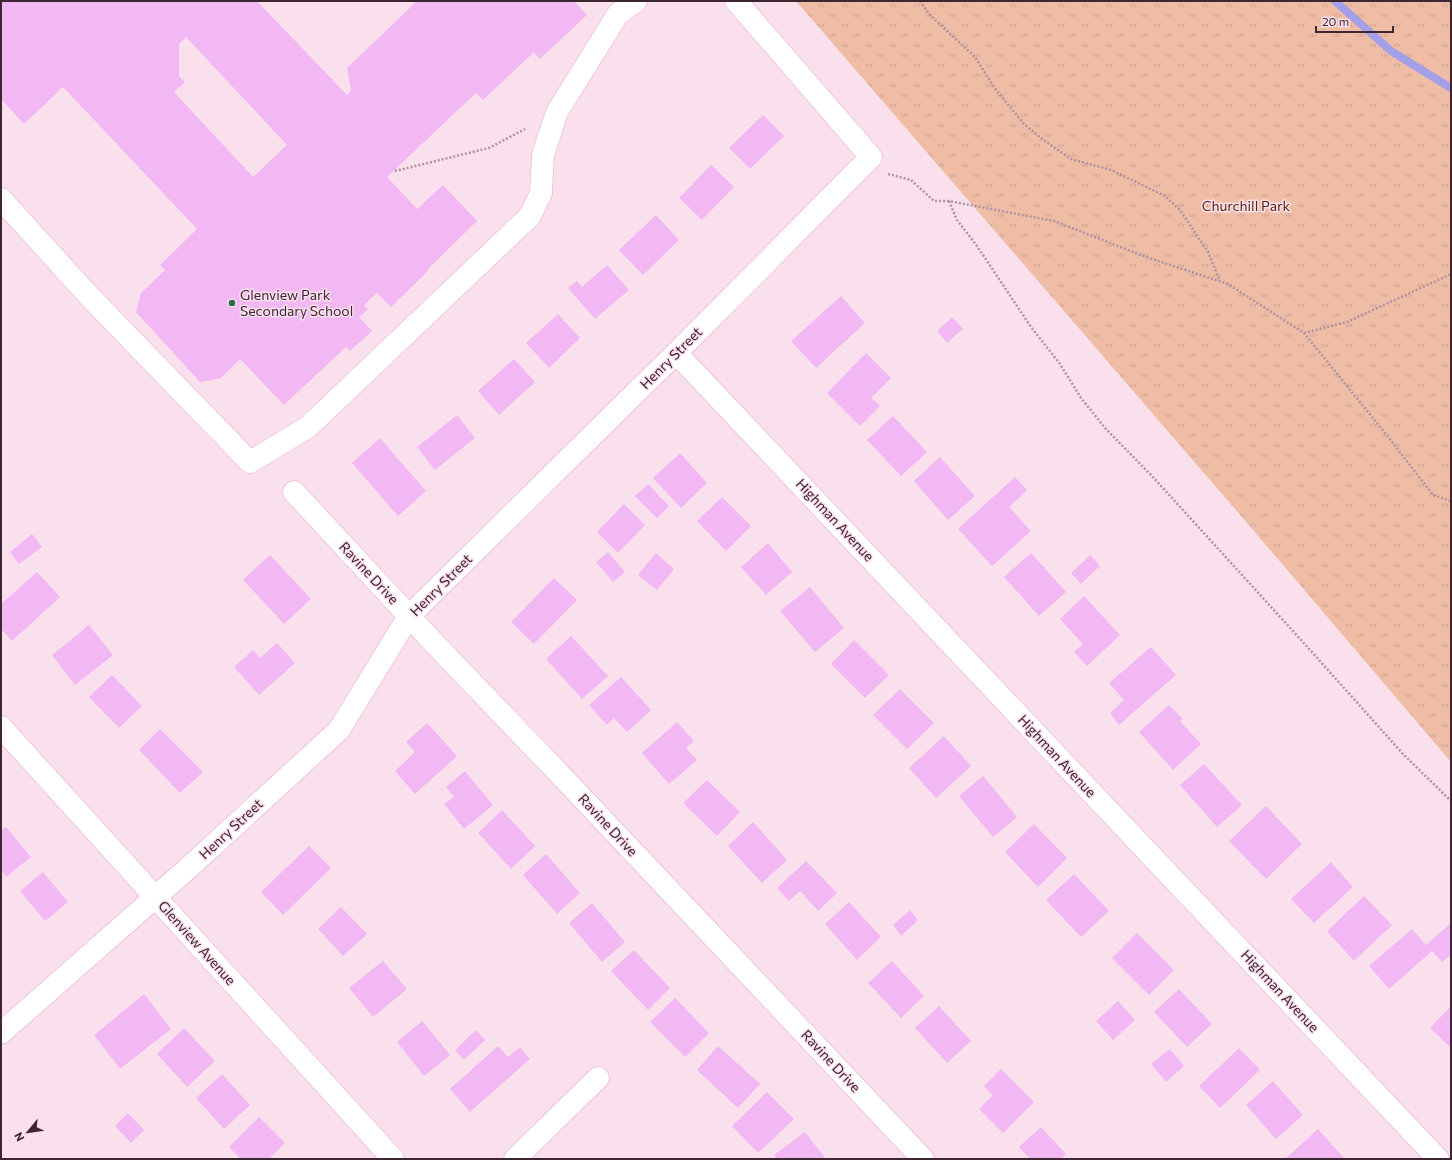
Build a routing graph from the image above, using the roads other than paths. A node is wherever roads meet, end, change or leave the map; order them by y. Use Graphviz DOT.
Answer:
graph roads {
  1 [pos="636,1"];
  2 [pos="736,1"];
  3 [pos="1,198"];
  4 [pos="676,353"];
  5 [pos="294,492"];
  6 [pos="409,616"];
  7 [pos="1,727"];
  8 [pos="155,896"];
  9 [pos="1,1033"];
  10 [pos="598,1078"];
  11 [pos="393,1159"];
  12 [pos="515,1159"];
  13 [pos="923,1159"];
  14 [pos="1438,1159"];
  1 -- 3 [label="street"];
  2 -- 4 [label="street, Henry Street"];
  4 -- 6 [label="street, Henry Street"];
  4 -- 14 [label="street, Highman Avenue"];
  5 -- 6 [label="street, Ravine Drive"];
  6 -- 8 [label="street, Henry Street"];
  6 -- 13 [label="street, Ravine Drive"];
  7 -- 8 [label="street, Glenview Avenue"];
  8 -- 9 [label="street, Henry Street"];
  8 -- 11 [label="street, Glenview Avenue"];
  10 -- 12 [label="street"];
}
